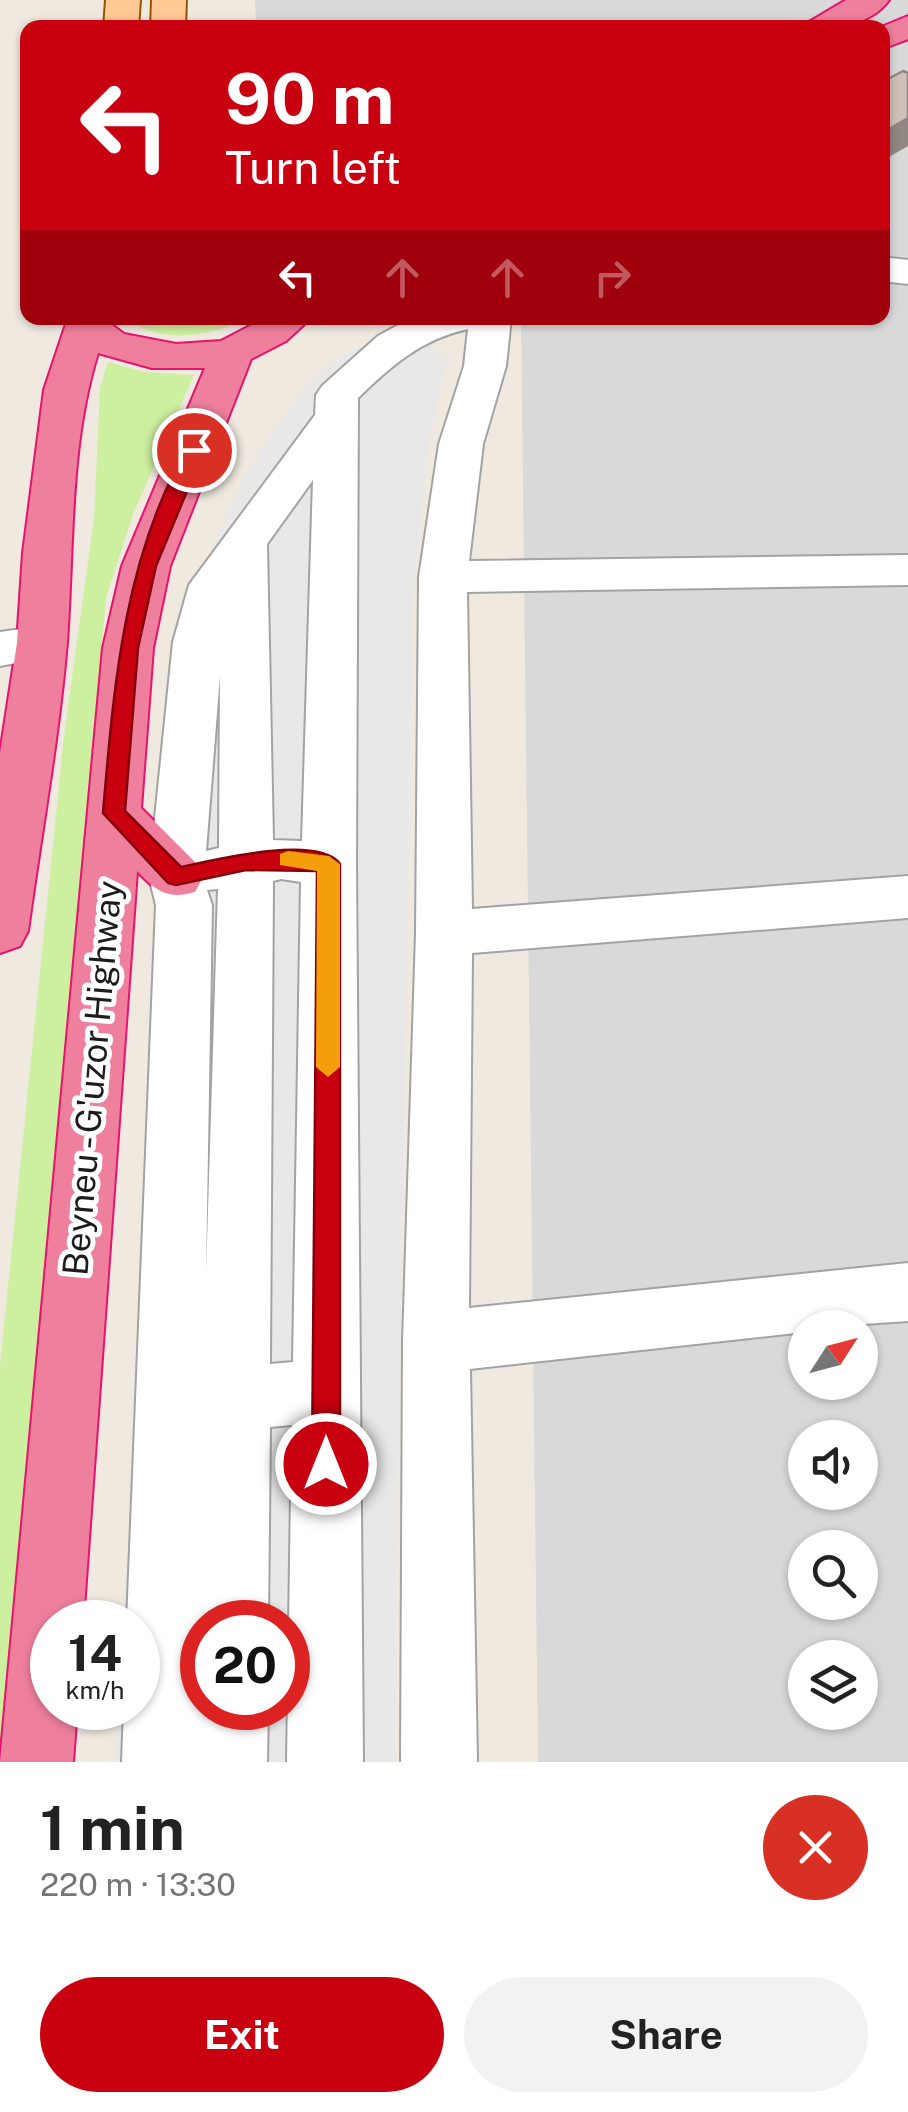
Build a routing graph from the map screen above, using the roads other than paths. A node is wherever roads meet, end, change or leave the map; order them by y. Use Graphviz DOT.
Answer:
graph roads {
  1 [pos="872,0"];
  2 [pos="832,20"];
  3 [pos="83,325"];
  4 [pos="89,325"];
  5 [pos="297,325"];
  6 [pos="432,325"];
  7 [pos="489,325"];
  8 [pos="264,335"];
  9 [pos="335,418"];
  10 [pos="244,541"];
  11 [pos="908,570"];
  12 [pos="443,577"];
  13 [pos="21,646"];
  14 [pos="114,813"];
  15 [pos="246,862"];
  16 [pos="329,864"];
  17 [pos="176,877"];
  18 [pos="908,897"];
  19 [pos="0,931"];
  20 [pos="444,933"];
  21 [pos="908,1292"];
  22 [pos="436,1342"];
  23 [pos="326,1390"];
  24 [pos="236,1396"];
  25 [pos="170,1408"];
  26 [pos="232,1600"];
  27 [pos="230,1730"];
  28 [pos="34,1762"];
  29 [pos="160,1762"];
  30 [pos="229,1762"];
  31 [pos="325,1762"];
  32 [pos="440,1762"];
  1 -- 2 [label="highway"];
  3 -- 13 [label="highway"];
  4 -- 8 [label="highway"];
  5 -- 8 [label="highway"];
  6 -- 9 [label="street"];
  7 -- 12 [label="street"];
  8 -- 14 [label="highway, Beyneu - G'uzor Highway"];
  9 -- 10 [label="street"];
  9 -- 16 [label="street"];
  10 -- 15 [label="street"];
  10 -- 17 [label="street"];
  11 -- 12 [label="street"];
  12 -- 20 [label="street"];
  13 -- 19 [label="highway"];
  14 -- 17 [label="highway"];
  14 -- 28 [label="highway, Beyneu - G'uzor Highway"];
  15 -- 16 [label="street"];
  15 -- 17 [label="street"];
  15 -- 24 [label="street"];
  16 -- 23 [label="street"];
  17 -- 25 [label="street"];
  18 -- 20 [label="street"];
  20 -- 22 [label="street"];
  21 -- 22 [label="street"];
  22 -- 32 [label="street"];
  23 -- 24 [label="street"];
  23 -- 31 [label="street"];
  24 -- 25 [label="street"];
  24 -- 26 [label="street"];
  25 -- 29 [label="street"];
  27 -- 30 [label="street"];
}
